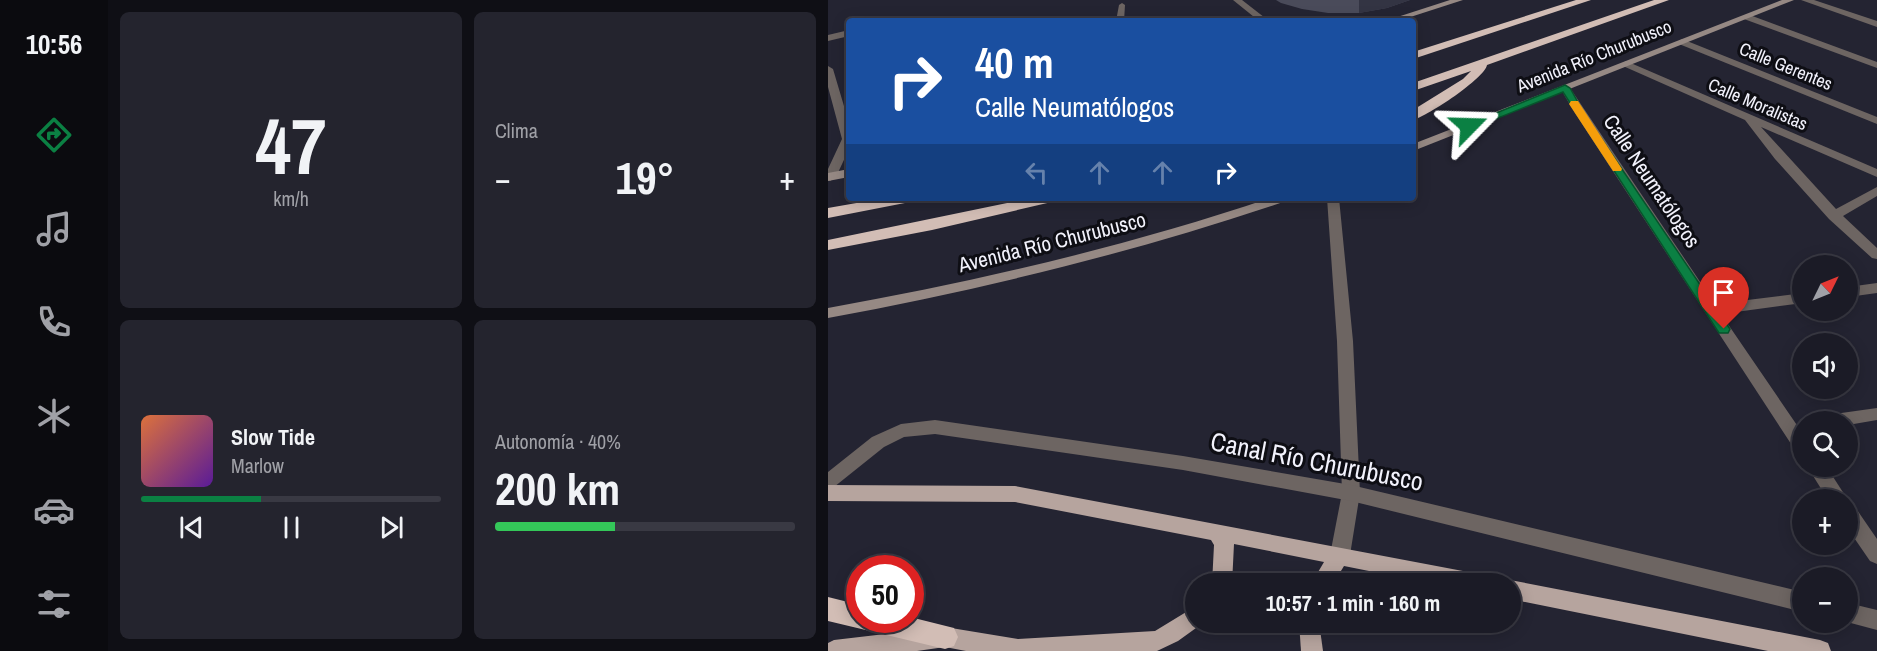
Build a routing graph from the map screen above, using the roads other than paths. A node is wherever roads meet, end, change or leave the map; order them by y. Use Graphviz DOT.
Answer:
graph roads {
  1 [pos="1237,0"];
  2 [pos="1459,0"];
  3 [pos="1586,0"];
  4 [pos="1664,0"];
  5 [pos="1790,0"];
  6 [pos="1805,0"];
  7 [pos="1122,5"];
  8 [pos="1747,17"];
  9 [pos="1120,18"];
  10 [pos="1261,18"];
  11 [pos="1399,18"];
  12 [pos="1877,24"];
  13 [pos="846,34"];
  14 [pos="828,38"];
  15 [pos="1682,42"];
  16 [pos="1416,55"];
  17 [pos="1489,61"];
  18 [pos="1626,64"];
  19 [pos="1877,65"];
  20 [pos="828,69"];
  21 [pos="1416,86"];
  22 [pos="1565,88"];
  23 [pos="1416,114"];
  24 [pos="1749,118"];
  25 [pos="1877,121"];
  26 [pos="846,128"];
  27 [pos="846,144"];
  28 [pos="1416,147"];
  29 [pos="1877,173"];
  30 [pos="846,174"];
  31 [pos="829,177"];
  32 [pos="1877,191"];
  33 [pos="894,201"];
  34 [pos="1038,201"];
  35 [pos="1273,201"];
  36 [pos="1333,201"];
  37 [pos="828,213"];
  38 [pos="1834,216"];
  39 [pos="836,243"];
  40 [pos="1877,255"];
  41 [pos="1877,288"];
  42 [pos="1858,291"];
  43 [pos="1792,299"];
  44 [pos="1711,310"];
  45 [pos="828,313"];
  46 [pos="1877,414"];
  47 [pos="1858,417"];
  48 [pos="1792,421"];
  49 [pos="828,482"];
  50 [pos="828,493"];
  51 [pos="1351,493"];
  52 [pos="1858,527"];
  53 [pos="1216,531"];
  54 [pos="1340,555"];
  55 [pos="1877,555"];
  56 [pos="1224,573"];
  57 [pos="1328,573"];
  58 [pos="1429,573"];
  59 [pos="1521,591"];
  60 [pos="1792,599"];
  61 [pos="828,609"];
  62 [pos="846,613"];
  63 [pos="1858,615"];
  64 [pos="1877,620"];
  65 [pos="1185,624"];
  66 [pos="924,632"];
  67 [pos="1310,633"];
  68 [pos="945,637"];
  69 [pos="1023,650"];
  70 [pos="834,651"];
  71 [pos="1312,651"];
  72 [pos="1820,651"];
  1 -- 10 [label="street"];
  2 -- 11 [label="main road"];
  3 -- 16 [label="highway"];
  4 -- 17 [label="highway"];
  5 -- 8 [label="main road, Avenida Río Churubusco"];
  6 -- 12 [label="street"];
  7 -- 9 [label="lane"];
  8 -- 15 [label="main road, Avenida Río Churubusco"];
  8 -- 19 [label="street"];
  13 -- 14 [label="street"];
  15 -- 18 [label="main road, Avenida Río Churubusco"];
  15 -- 25 [label="street, Calle Gerentes"];
  17 -- 21 [label="highway"];
  17 -- 23 [label="highway"];
  18 -- 22 [label="main road, Avenida Río Churubusco"];
  18 -- 24 [label="street, Calle Moralistas"];
  20 -- 26 [label="street"];
  22 -- 28 [label="main road, Avenida Río Churubusco"];
  22 -- 44 [label="street, Calle Neumatólogos"];
  24 -- 29 [label="street, Calle Moralistas"];
  24 -- 38 [label="street"];
  27 -- 31 [label="street"];
  30 -- 31 [label="main road"];
  32 -- 38 [label="street"];
  33 -- 37 [label="highway"];
  34 -- 39 [label="highway"];
  35 -- 45 [label="main road, Avenida Río Churubusco"];
  36 -- 51 [label="street"];
  38 -- 40 [label="street"];
  41 -- 42 [label="street"];
  43 -- 44 [label="street"];
  44 -- 48 [label="street, Calle Neumatólogos"];
  46 -- 47 [label="street"];
  49 -- 51 [label="street, Canal Río Churubusco"];
  50 -- 53 [label="main road"];
  51 -- 54 [label="street"];
  51 -- 60 [label="street, Canal Río Churubusco"];
  52 -- 55 [label="street"];
  53 -- 54 [label="main road"];
  53 -- 56 [label="main road"];
  54 -- 57 [label="main road"];
  54 -- 58 [label="main road"];
  59 -- 72 [label="main road"];
  61 -- 62 [label="highway"];
  63 -- 64 [label="street"];
  65 -- 69 [label="main road"];
  66 -- 68 [label="highway"];
  67 -- 71 [label="main road"];
  68 -- 69 [label="main road"];
  68 -- 70 [label="main road"];
}
